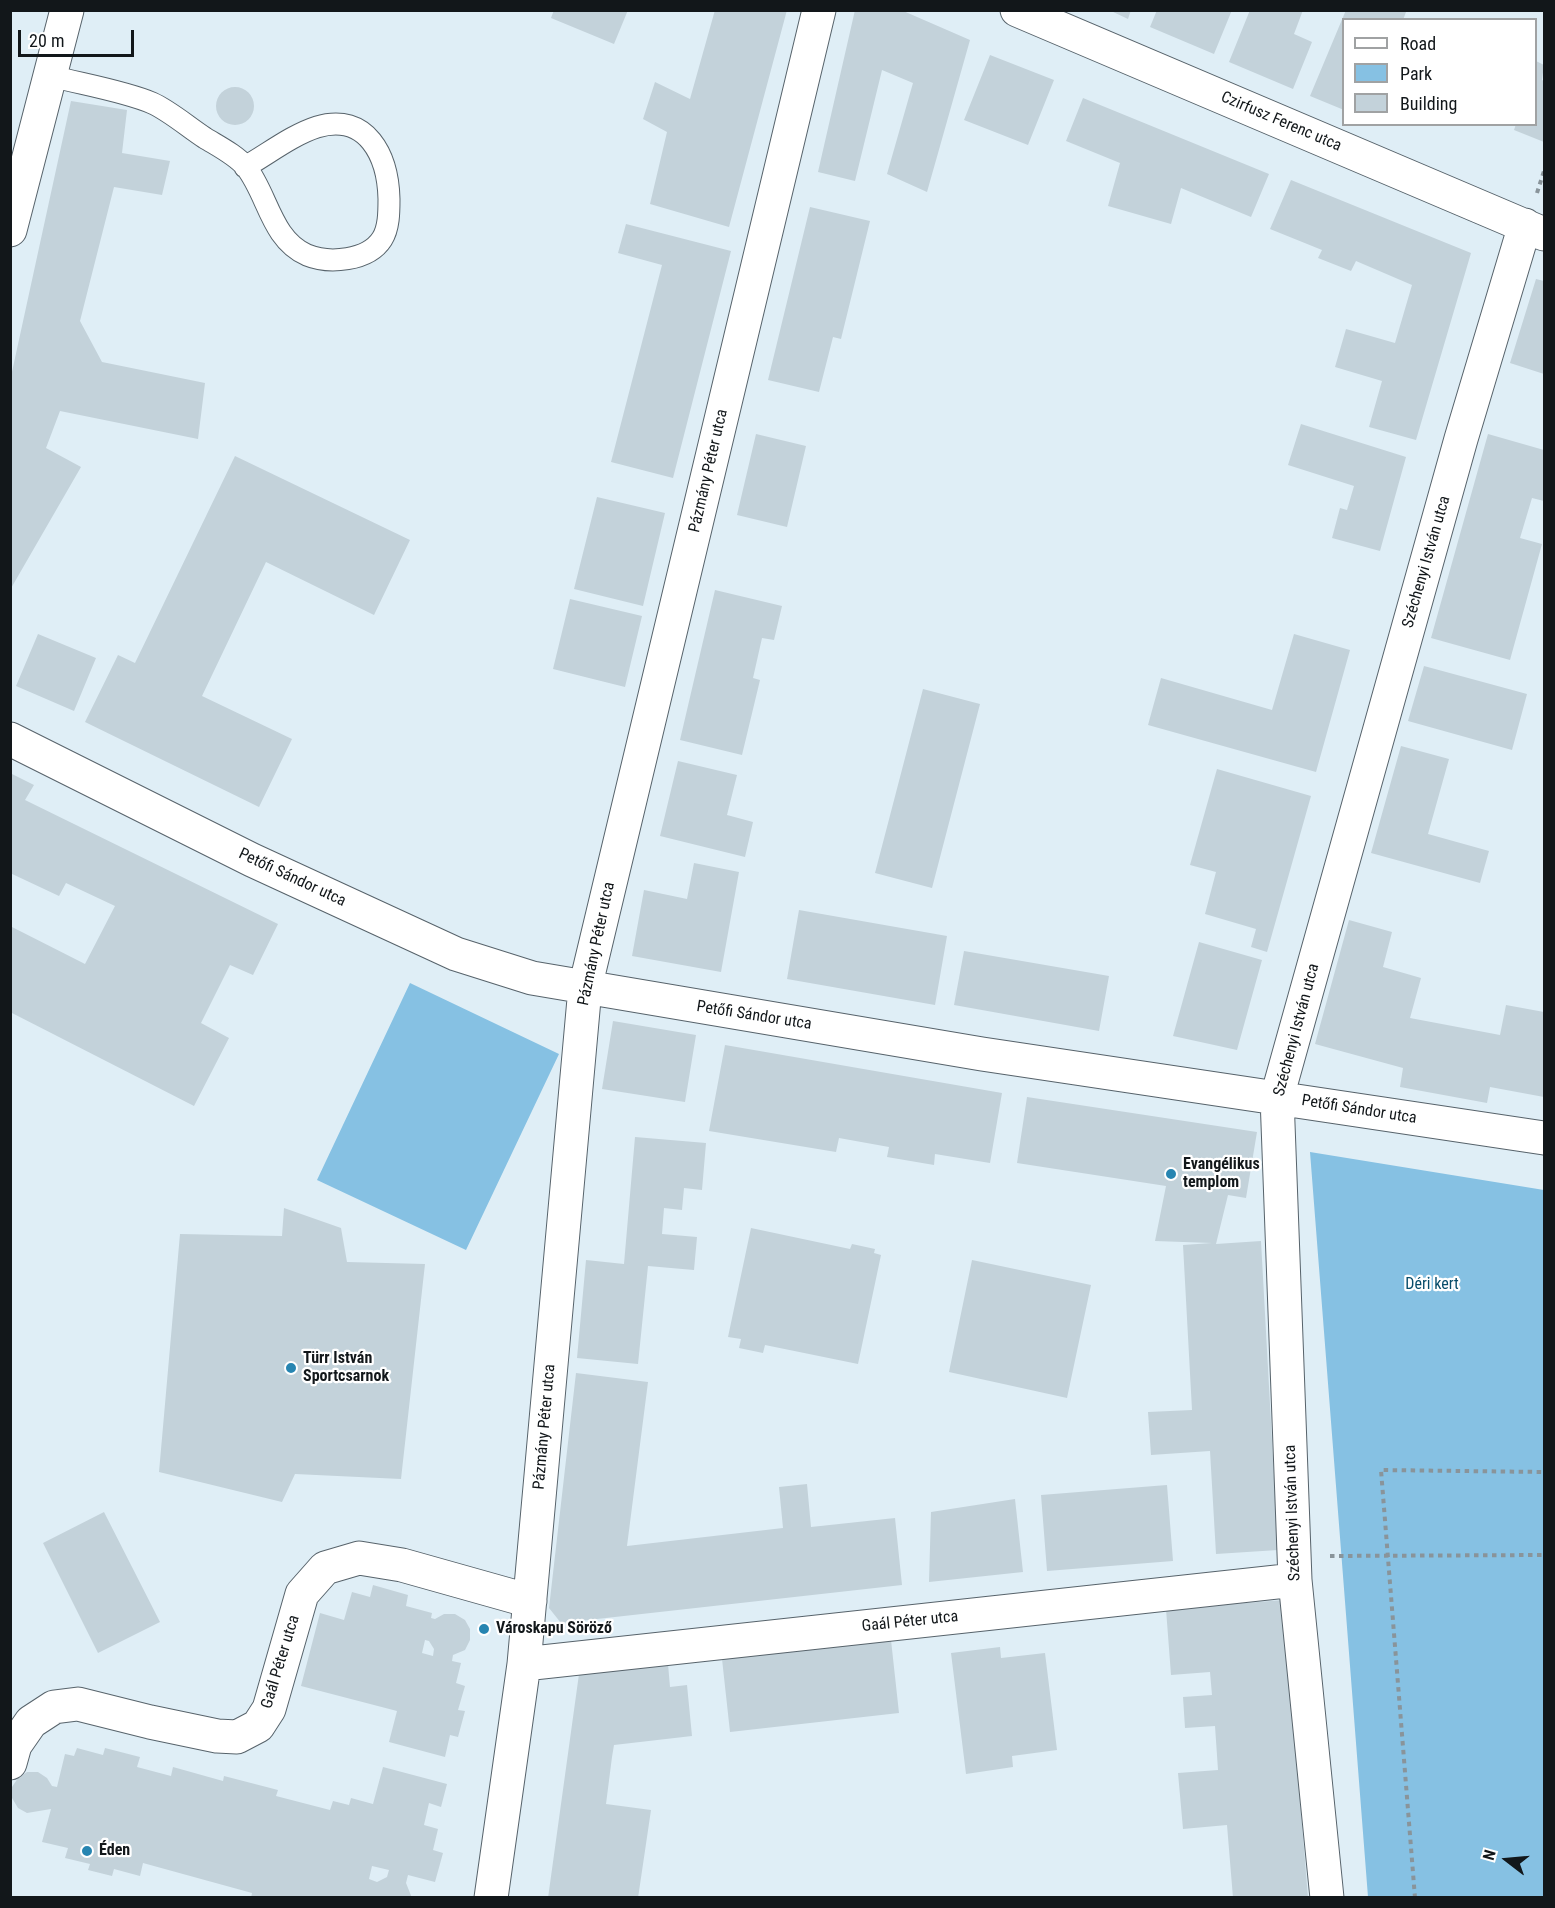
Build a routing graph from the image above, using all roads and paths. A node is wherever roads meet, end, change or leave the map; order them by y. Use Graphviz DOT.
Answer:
graph roads {
  1 [pos="67,10"];
  2 [pos="819,10"];
  3 [pos="1017,10"];
  4 [pos="51,76"];
  5 [pos="245,167"];
  6 [pos="1535,229"];
  7 [pos="10,230"];
  8 [pos="10,740"];
  9 [pos="585,988"];
  10 [pos="1277,1097"];
  11 [pos="1545,1138"];
  12 [pos="1545,1472"];
  13 [pos="1388,1555"];
  14 [pos="1545,1555"];
  15 [pos="1294,1569"];
  16 [pos="530,1602"];
  17 [pos="524,1664"];
  18 [pos="10,1763"];
  19 [pos="491,1898"];
  20 [pos="1327,1898"];
  21 [pos="1415,1898"];
  1 -- 4 [label="street"];
  2 -- 9 [label="street, Pázmány Péter utca"];
  3 -- 6 [label="street, Czirfusz Ferenc utca"];
  4 -- 5 [label="lane"];
  4 -- 7 [label="street"];
  5 -- 5 [label="lane"];
  6 -- 10 [label="street, Széchenyi István utca"];
  8 -- 9 [label="street, Petőfi Sándor utca"];
  9 -- 10 [label="street, Petőfi Sándor utca"];
  9 -- 16 [label="street, Pázmány Péter utca"];
  10 -- 11 [label="street, Petőfi Sándor utca"];
  10 -- 15 [label="street, Széchenyi István utca"];
  12 -- 13 [label="path"];
  13 -- 14 [label="path"];
  13 -- 15 [label="path"];
  13 -- 21 [label="path"];
  15 -- 17 [label="street, Gaál Péter utca"];
  15 -- 20 [label="street, Széchenyi István utca"];
  16 -- 17 [label="street, Pázmány Péter utca"];
  16 -- 18 [label="street, Gaál Péter utca"];
  17 -- 19 [label="street, Pázmány Péter utca"];
}
